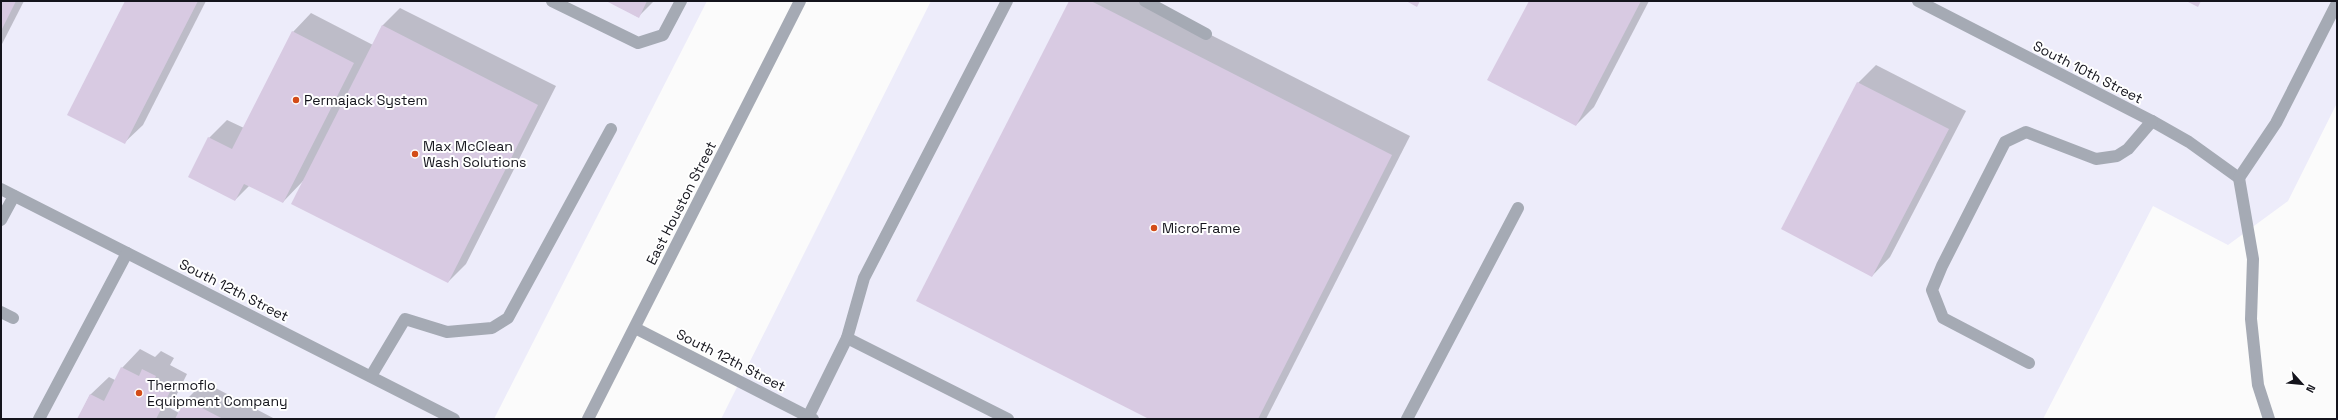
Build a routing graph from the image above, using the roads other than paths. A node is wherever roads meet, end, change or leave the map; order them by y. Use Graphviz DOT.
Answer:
graph roads {
  1 [pos="552,1"];
  2 [pos="681,1"];
  3 [pos="800,1"];
  4 [pos="1007,1"];
  5 [pos="1145,1"];
  6 [pos="1918,1"];
  7 [pos="2337,3"];
  8 [pos="1206,34"];
  9 [pos="2152,121"];
  10 [pos="611,129"];
  11 [pos="2239,178"];
  12 [pos="1,189"];
  13 [pos="14,196"];
  14 [pos="1518,208"];
  15 [pos="1,220"];
  16 [pos="127,253"];
  17 [pos="1,312"];
  18 [pos="13,318"];
  19 [pos="635,328"];
  20 [pos="847,338"];
  21 [pos="2029,363"];
  22 [pos="371,376"];
  23 [pos="810,418"];
  24 [pos="39,419"];
  25 [pos="454,419"];
  26 [pos="588,419"];
  27 [pos="1008,419"];
  28 [pos="1408,419"];
  29 [pos="2269,419"];
  1 -- 2 [label="street"];
  3 -- 19 [label="street, East Houston Street"];
  4 -- 20 [label="street"];
  5 -- 8 [label="street"];
  6 -- 9 [label="street, South 10th Street"];
  7 -- 11 [label="street"];
  9 -- 11 [label="street, South 10th Street"];
  9 -- 21 [label="street"];
  10 -- 22 [label="street"];
  11 -- 29 [label="street"];
  12 -- 13 [label="street, South 12th Street"];
  13 -- 15 [label="street"];
  13 -- 16 [label="street, South 12th Street"];
  14 -- 28 [label="street"];
  16 -- 22 [label="street, South 12th Street"];
  16 -- 24 [label="street"];
  17 -- 18 [label="street"];
  19 -- 23 [label="street, South 12th Street"];
  19 -- 26 [label="street, East Houston Street"];
  20 -- 23 [label="street"];
  20 -- 27 [label="street"];
  22 -- 25 [label="street, South 12th Street"];
}
